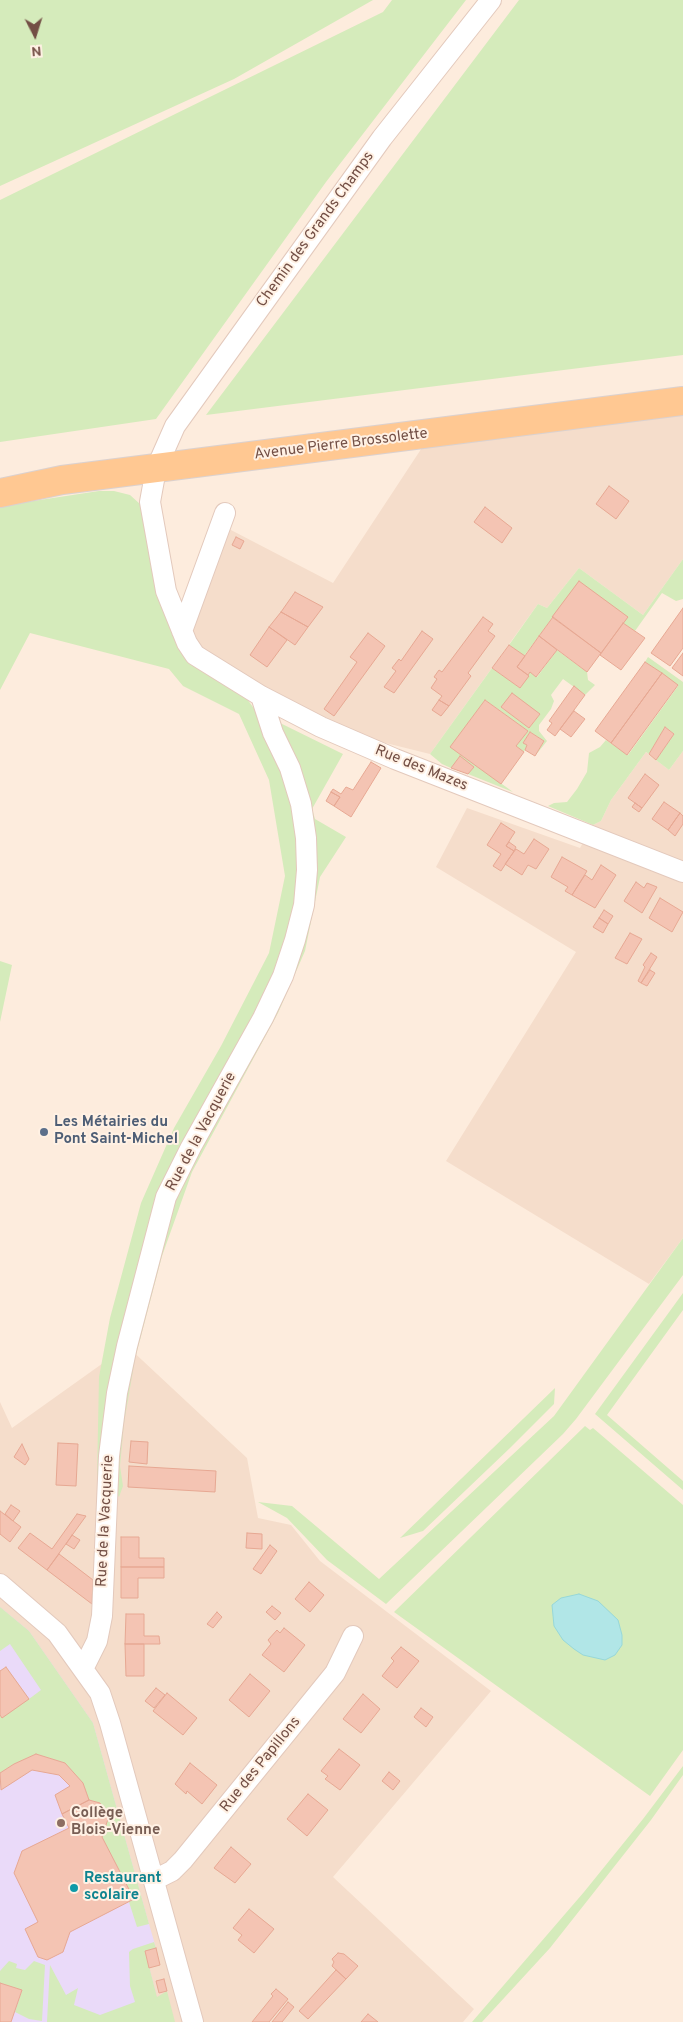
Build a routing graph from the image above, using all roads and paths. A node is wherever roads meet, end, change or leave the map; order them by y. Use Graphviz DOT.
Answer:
graph roads {
  1 [pos="491,0"];
  2 [pos="683,401"];
  3 [pos="156,469"];
  4 [pos="0,493"];
  5 [pos="225,513"];
  6 [pos="182,631"];
  7 [pos="260,696"];
  8 [pos="683,872"];
  9 [pos="0,1584"];
  10 [pos="352,1636"];
  11 [pos="83,1669"];
  12 [pos="154,1880"];
  13 [pos="193,2022"];
  1 -- 3 [label="street, Chemin des Grands Champs"];
  2 -- 3 [label="main road, Avenue Pierre Brossolette"];
  3 -- 4 [label="main road, Avenue Pierre Brossolette"];
  3 -- 6 [label="street, Rue des Mazes"];
  5 -- 6 [label="street"];
  6 -- 7 [label="street, Rue des Mazes"];
  7 -- 8 [label="street, Rue des Mazes"];
  7 -- 11 [label="street, Rue de la Vacquerie"];
  9 -- 11 [label="street"];
  10 -- 12 [label="street, Rue des Papillons"];
  11 -- 12 [label="street"];
  12 -- 13 [label="street"];
}
